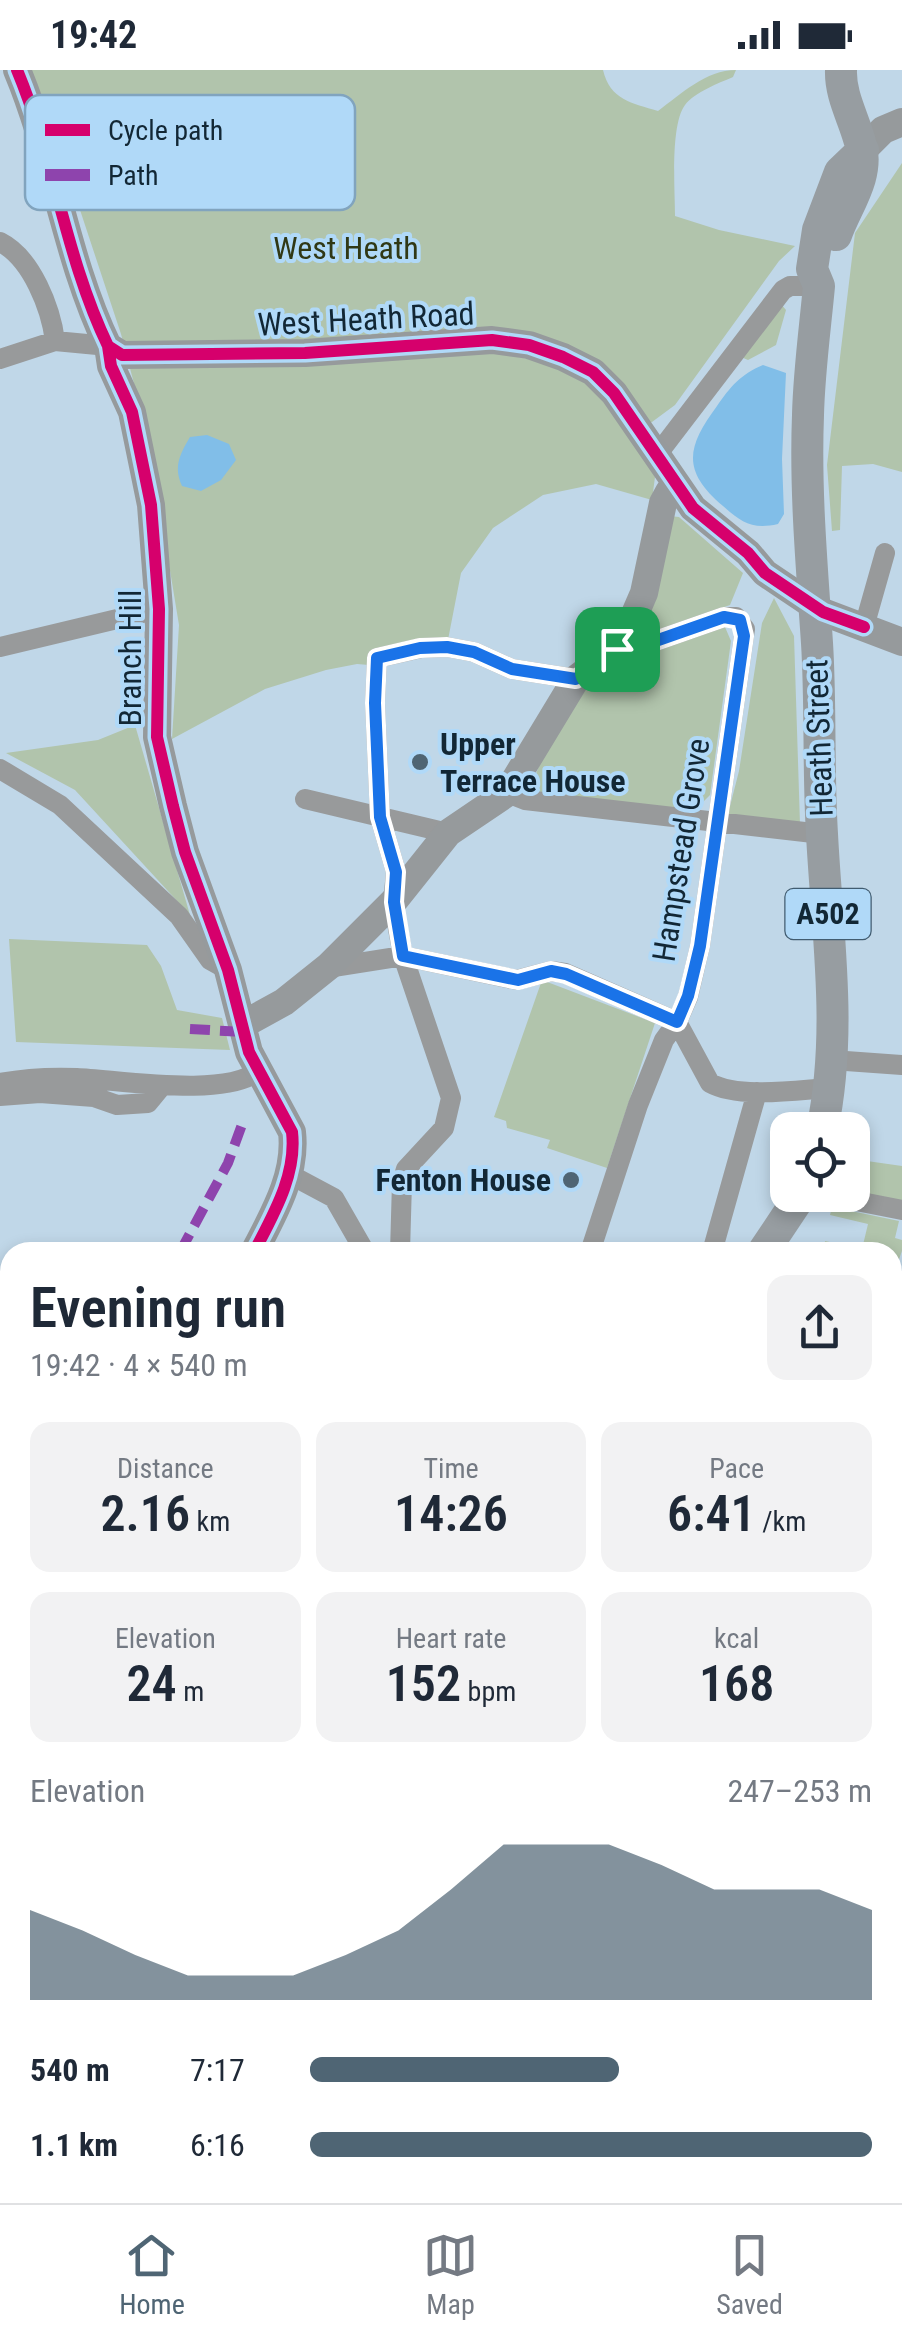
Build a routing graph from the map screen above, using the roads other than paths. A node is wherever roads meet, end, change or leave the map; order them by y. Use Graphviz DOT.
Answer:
graph roads {
  1 [pos="17,70"];
  2 [pos="840,70"];
  3 [pos="28,95"];
  4 [pos="902,122"];
  5 [pos="902,132"];
  6 [pos="862,150"];
  7 [pos="61,210"];
  8 [pos="0,242"];
  9 [pos="819,286"];
  10 [pos="55,341"];
  11 [pos="108,346"];
  12 [pos="0,359"];
  13 [pos="658,456"];
  14 [pos="677,486"];
  15 [pos="885,553"];
  16 [pos="812,604"];
  17 [pos="159,609"];
  18 [pos="864,627"];
  19 [pos="902,642"];
  20 [pos="0,647"];
  21 [pos="617,649"];
  22 [pos="576,679"];
  23 [pos="0,769"];
  24 [pos="508,793"];
  25 [pos="306,800"];
  26 [pos="380,817"];
  27 [pos="718,822"];
  28 [pos="448,833"];
  29 [pos="822,834"];
  30 [pos="394,902"];
  31 [pos="403,956"];
  32 [pos="326,968"];
  33 [pos="228,970"];
  34 [pos="677,1022"];
  35 [pos="244,1024"];
  36 [pos="902,1065"];
  37 [pos="258,1071"];
  38 [pos="831,1074"];
  39 [pos="0,1082"];
  40 [pos="162,1086"];
  41 [pos="756,1092"];
  42 [pos="0,1096"];
  43 [pos="825,1112"];
  44 [pos="289,1174"];
  45 [pos="870,1204"];
  46 [pos="902,1210"];
  47 [pos="790,1212"];
  48 [pos="259,1242"];
  49 [pos="359,1242"];
  50 [pos="400,1242"];
  51 [pos="593,1242"];
  52 [pos="715,1242"];
  53 [pos="770,1242"];
  1 -- 3 [label="street"];
  2 -- 6 [label="main road"];
  4 -- 6 [label="street"];
  5 -- 6 [label="street"];
  6 -- 9 [label="main road, A502"];
  7 -- 11 [label="street"];
  8 -- 10 [label="street"];
  9 -- 13 [label="street"];
  9 -- 16 [label="main road, Heath Street / A502"];
  10 -- 11 [label="street"];
  10 -- 12 [label="street"];
  11 -- 13 [label="street, West Heath Road"];
  11 -- 17 [label="street, Branch Hill"];
  13 -- 14 [label="street, West Heath Road"];
  14 -- 16 [label="street, West Heath Road"];
  14 -- 21 [label="street"];
  15 -- 18 [label="street"];
  16 -- 18 [label="street, West Heath Road"];
  16 -- 29 [label="main road, Heath Street / A502"];
  17 -- 20 [label="street"];
  17 -- 33 [label="street, Branch Hill"];
  18 -- 19 [label="street, West Heath Road"];
  21 -- 22 [label="street"];
  21 -- 27 [label="street, Hampstead Grove"];
  22 -- 24 [label="street"];
  22 -- 26 [label="street"];
  23 -- 33 [label="street"];
  24 -- 27 [label="street"];
  24 -- 28 [label="street"];
  25 -- 26 [label="street"];
  26 -- 28 [label="street"];
  26 -- 30 [label="street"];
  27 -- 29 [label="street"];
  27 -- 34 [label="street, Hampstead Grove"];
  28 -- 30 [label="street"];
  29 -- 38 [label="main road, Heath Street / A502"];
  30 -- 31 [label="street"];
  30 -- 32 [label="street"];
  31 -- 32 [label="street"];
  31 -- 34 [label="street"];
  31 -- 50 [label="street"];
  32 -- 35 [label="street"];
  33 -- 35 [label="street, Branch Hill"];
  34 -- 41 [label="street"];
  34 -- 51 [label="street, Hampstead Grove"];
  35 -- 37 [label="street, Branch Hill"];
  36 -- 38 [label="street"];
  37 -- 40 [label="street"];
  37 -- 44 [label="street, Branch Hill"];
  38 -- 41 [label="street"];
  38 -- 43 [label="main road, Heath Street / A502"];
  39 -- 40 [label="street"];
  40 -- 42 [label="street"];
  41 -- 52 [label="street"];
  44 -- 48 [label="street"];
  44 -- 49 [label="street"];
  45 -- 46 [label="street"];
  47 -- 53 [label="main road"];
}
